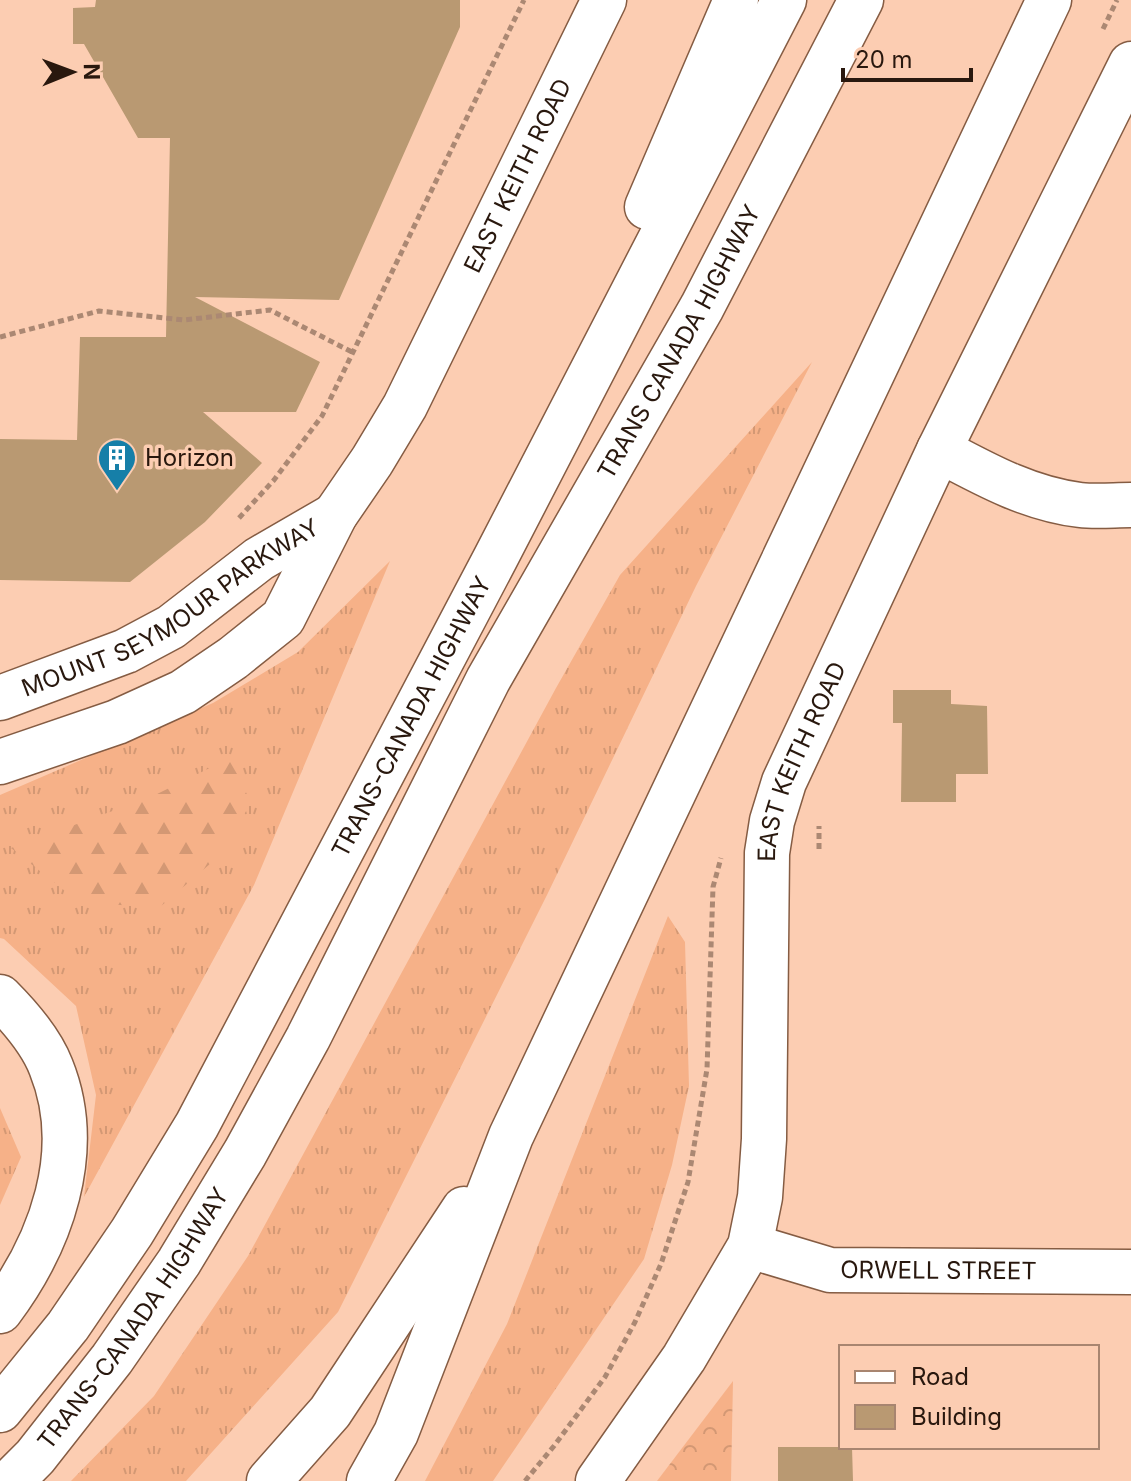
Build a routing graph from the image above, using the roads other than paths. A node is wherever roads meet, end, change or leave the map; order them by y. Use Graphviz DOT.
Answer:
graph roads {
  1 [pos="604,0"];
  2 [pos="736,0"];
  3 [pos="784,0"];
  4 [pos="861,0"];
  5 [pos="1049,0"];
  6 [pos="1131,64"];
  7 [pos="939,450"];
  8 [pos="1131,505"];
  9 [pos="335,515"];
  10 [pos="496,557"];
  11 [pos="488,680"];
  12 [pos="0,698"];
  13 [pos="0,762"];
  14 [pos="0,997"];
  15 [pos="511,1136"];
  16 [pos="750,1246"];
  17 [pos="1131,1272"];
  18 [pos="0,1311"];
  19 [pos="0,1410"];
  20 [pos="11,1481"];
  21 [pos="269,1481"];
  22 [pos="369,1481"];
  23 [pos="598,1481"];
  1 -- 9 [label="main road, EAST KEITH ROAD"];
  2 -- 10 [label="main road"];
  3 -- 10 [label="main road, TRANS-CANADA HIGHWAY"];
  4 -- 11 [label="main road, TRANS CANADA HIGHWAY"];
  5 -- 15 [label="main road"];
  6 -- 7 [label="main road, EAST KEITH ROAD"];
  7 -- 8 [label="main road"];
  7 -- 16 [label="main road, EAST KEITH ROAD"];
  9 -- 12 [label="main road, MOUNT SEYMOUR PARKWAY"];
  9 -- 13 [label="main road, MOUNT SEYMOUR PARKWAY"];
  10 -- 19 [label="main road, TRANS-CANADA HIGHWAY"];
  11 -- 20 [label="main road, TRANS-CANADA HIGHWAY"];
  14 -- 18 [label="main road"];
  15 -- 21 [label="main road"];
  15 -- 22 [label="main road"];
  16 -- 17 [label="main road, ORWELL STREET"];
  16 -- 23 [label="main road, EAST KEITH ROAD"];
}
